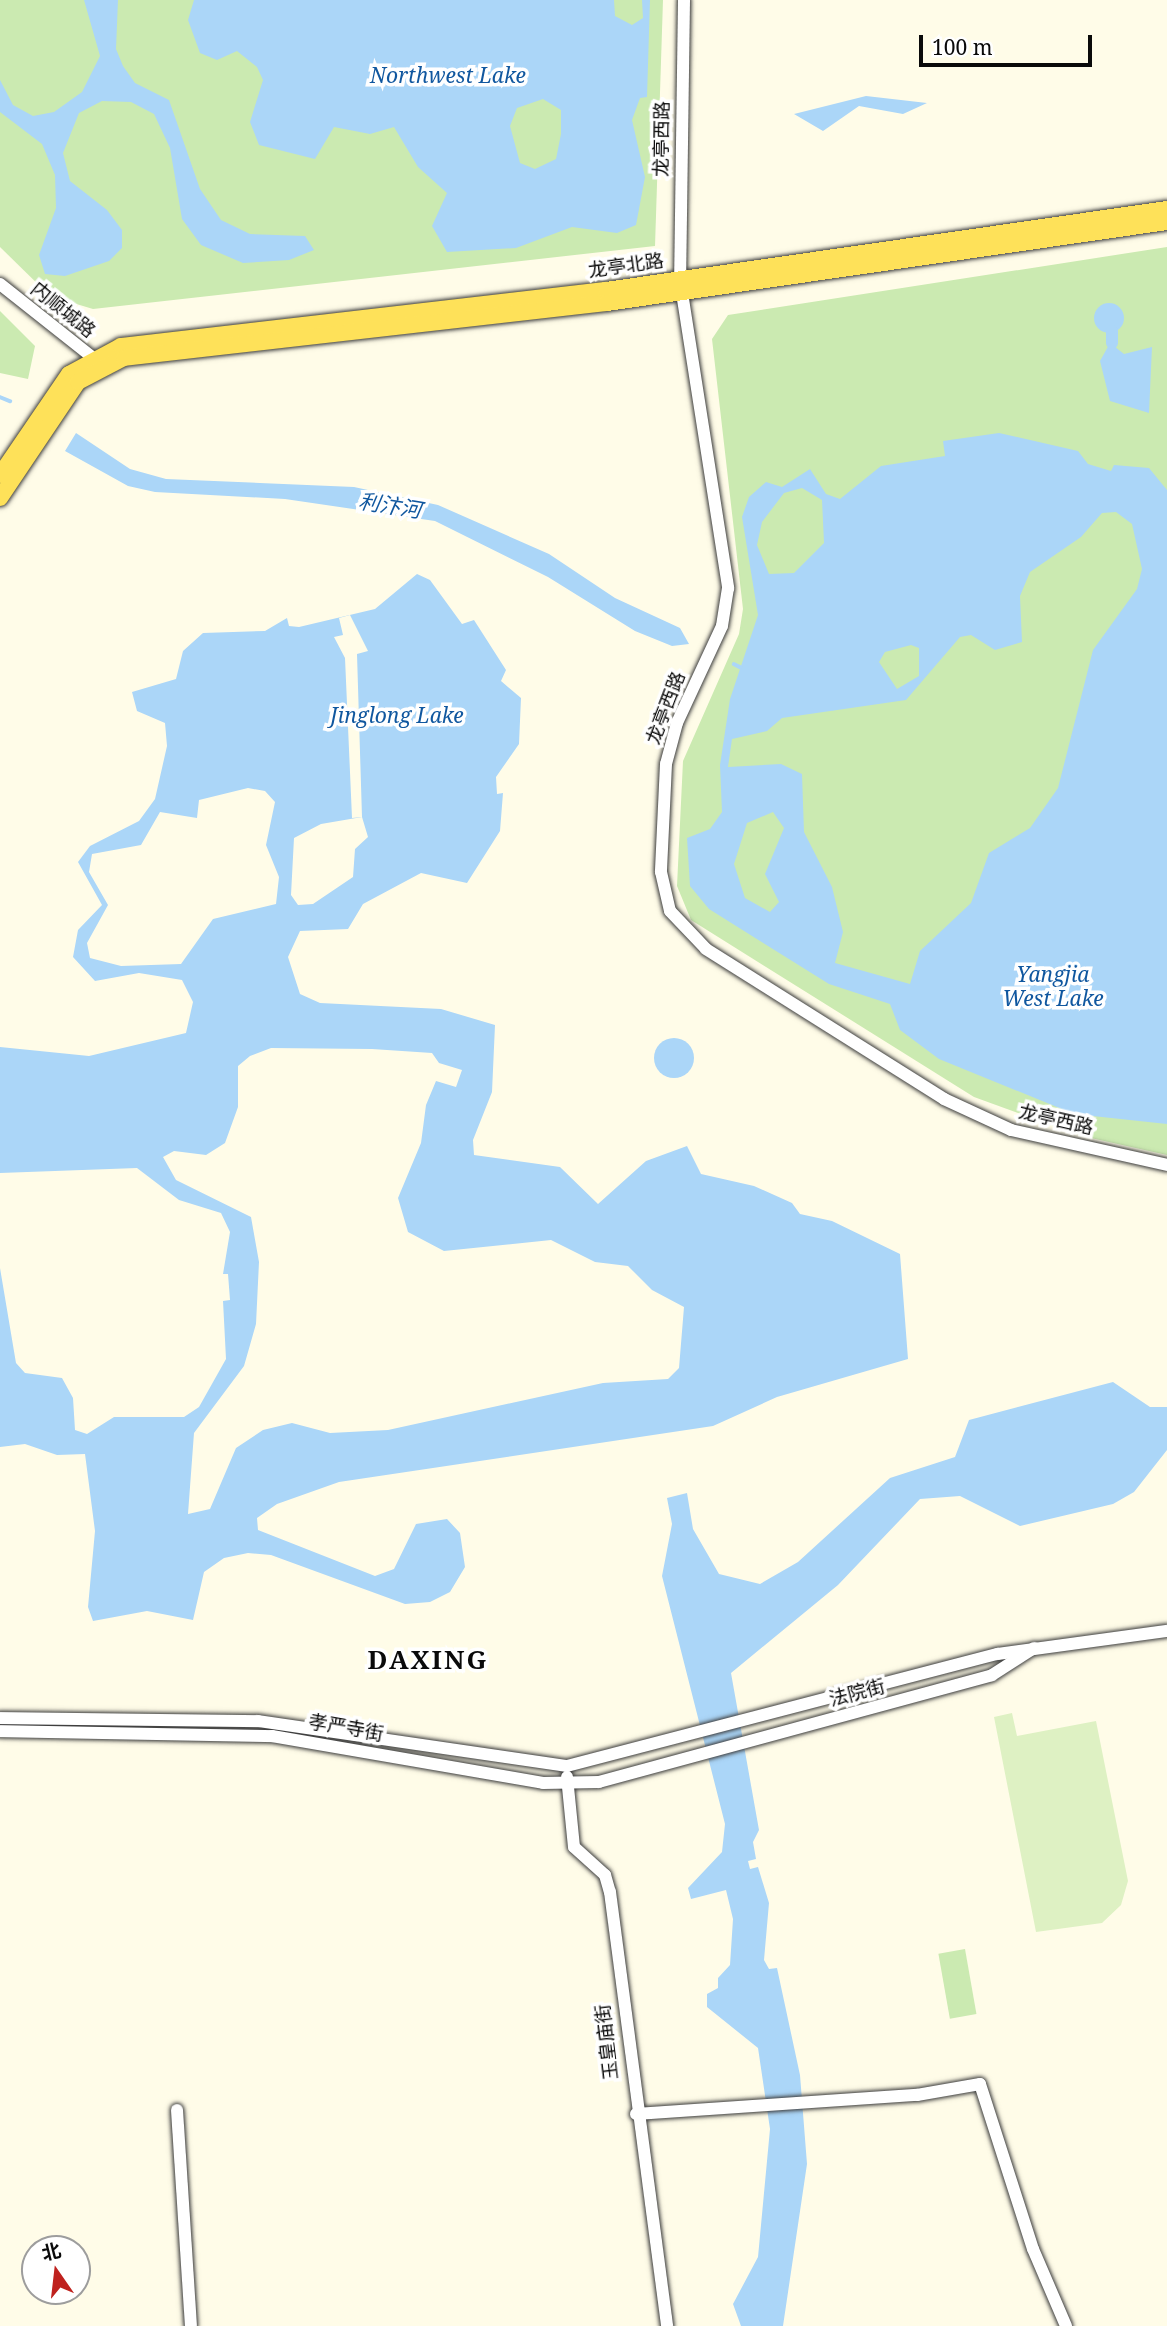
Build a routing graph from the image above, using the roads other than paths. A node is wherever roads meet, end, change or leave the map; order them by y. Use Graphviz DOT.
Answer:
graph roads {
  1 [pos="684,0"];
  2 [pos="1167,209"];
  3 [pos="1167,222"];
  4 [pos="0,284"];
  5 [pos="681,286"];
  6 [pos="96,364"];
  7 [pos="0,475"];
  8 [pos="0,498"];
  9 [pos="1167,1165"];
  10 [pos="1167,1631"];
  11 [pos="1038,1646"];
  12 [pos="0,1718"];
  13 [pos="0,1731"];
  14 [pos="677,1740"];
  15 [pos="680,1761"];
  16 [pos="567,1766"];
  17 [pos="567,1783"];
  18 [pos="177,2110"];
  19 [pos="636,2114"];
  20 [pos="191,2326"];
  21 [pos="667,2326"];
  22 [pos="1066,2326"];
  1 -- 5 [label="street, 龙亭西路"];
  2 -- 5 [label="main road, 龙亭北路"];
  3 -- 5 [label="main road, 龙亭北路"];
  4 -- 6 [label="street, 内顺城路"];
  5 -- 6 [label="main road, 龙亭北路"];
  5 -- 9 [label="street, 龙亭西路"];
  6 -- 7 [label="main road"];
  6 -- 8 [label="main road"];
  10 -- 11 [label="street, 法院街"];
  11 -- 14 [label="street, 法院街"];
  11 -- 15 [label="street, 法院街"];
  12 -- 16 [label="street, 孝严寺街"];
  13 -- 17 [label="street, 孝严寺街"];
  14 -- 16 [label="street, 孝严寺街"];
  15 -- 17 [label="street, 孝严寺街"];
  16 -- 17 [label="street, 玉皇庙街"];
  17 -- 19 [label="street, 玉皇庙街"];
  18 -- 20 [label="street"];
  19 -- 21 [label="street, 玉皇庙街"];
  19 -- 22 [label="street"];
}
